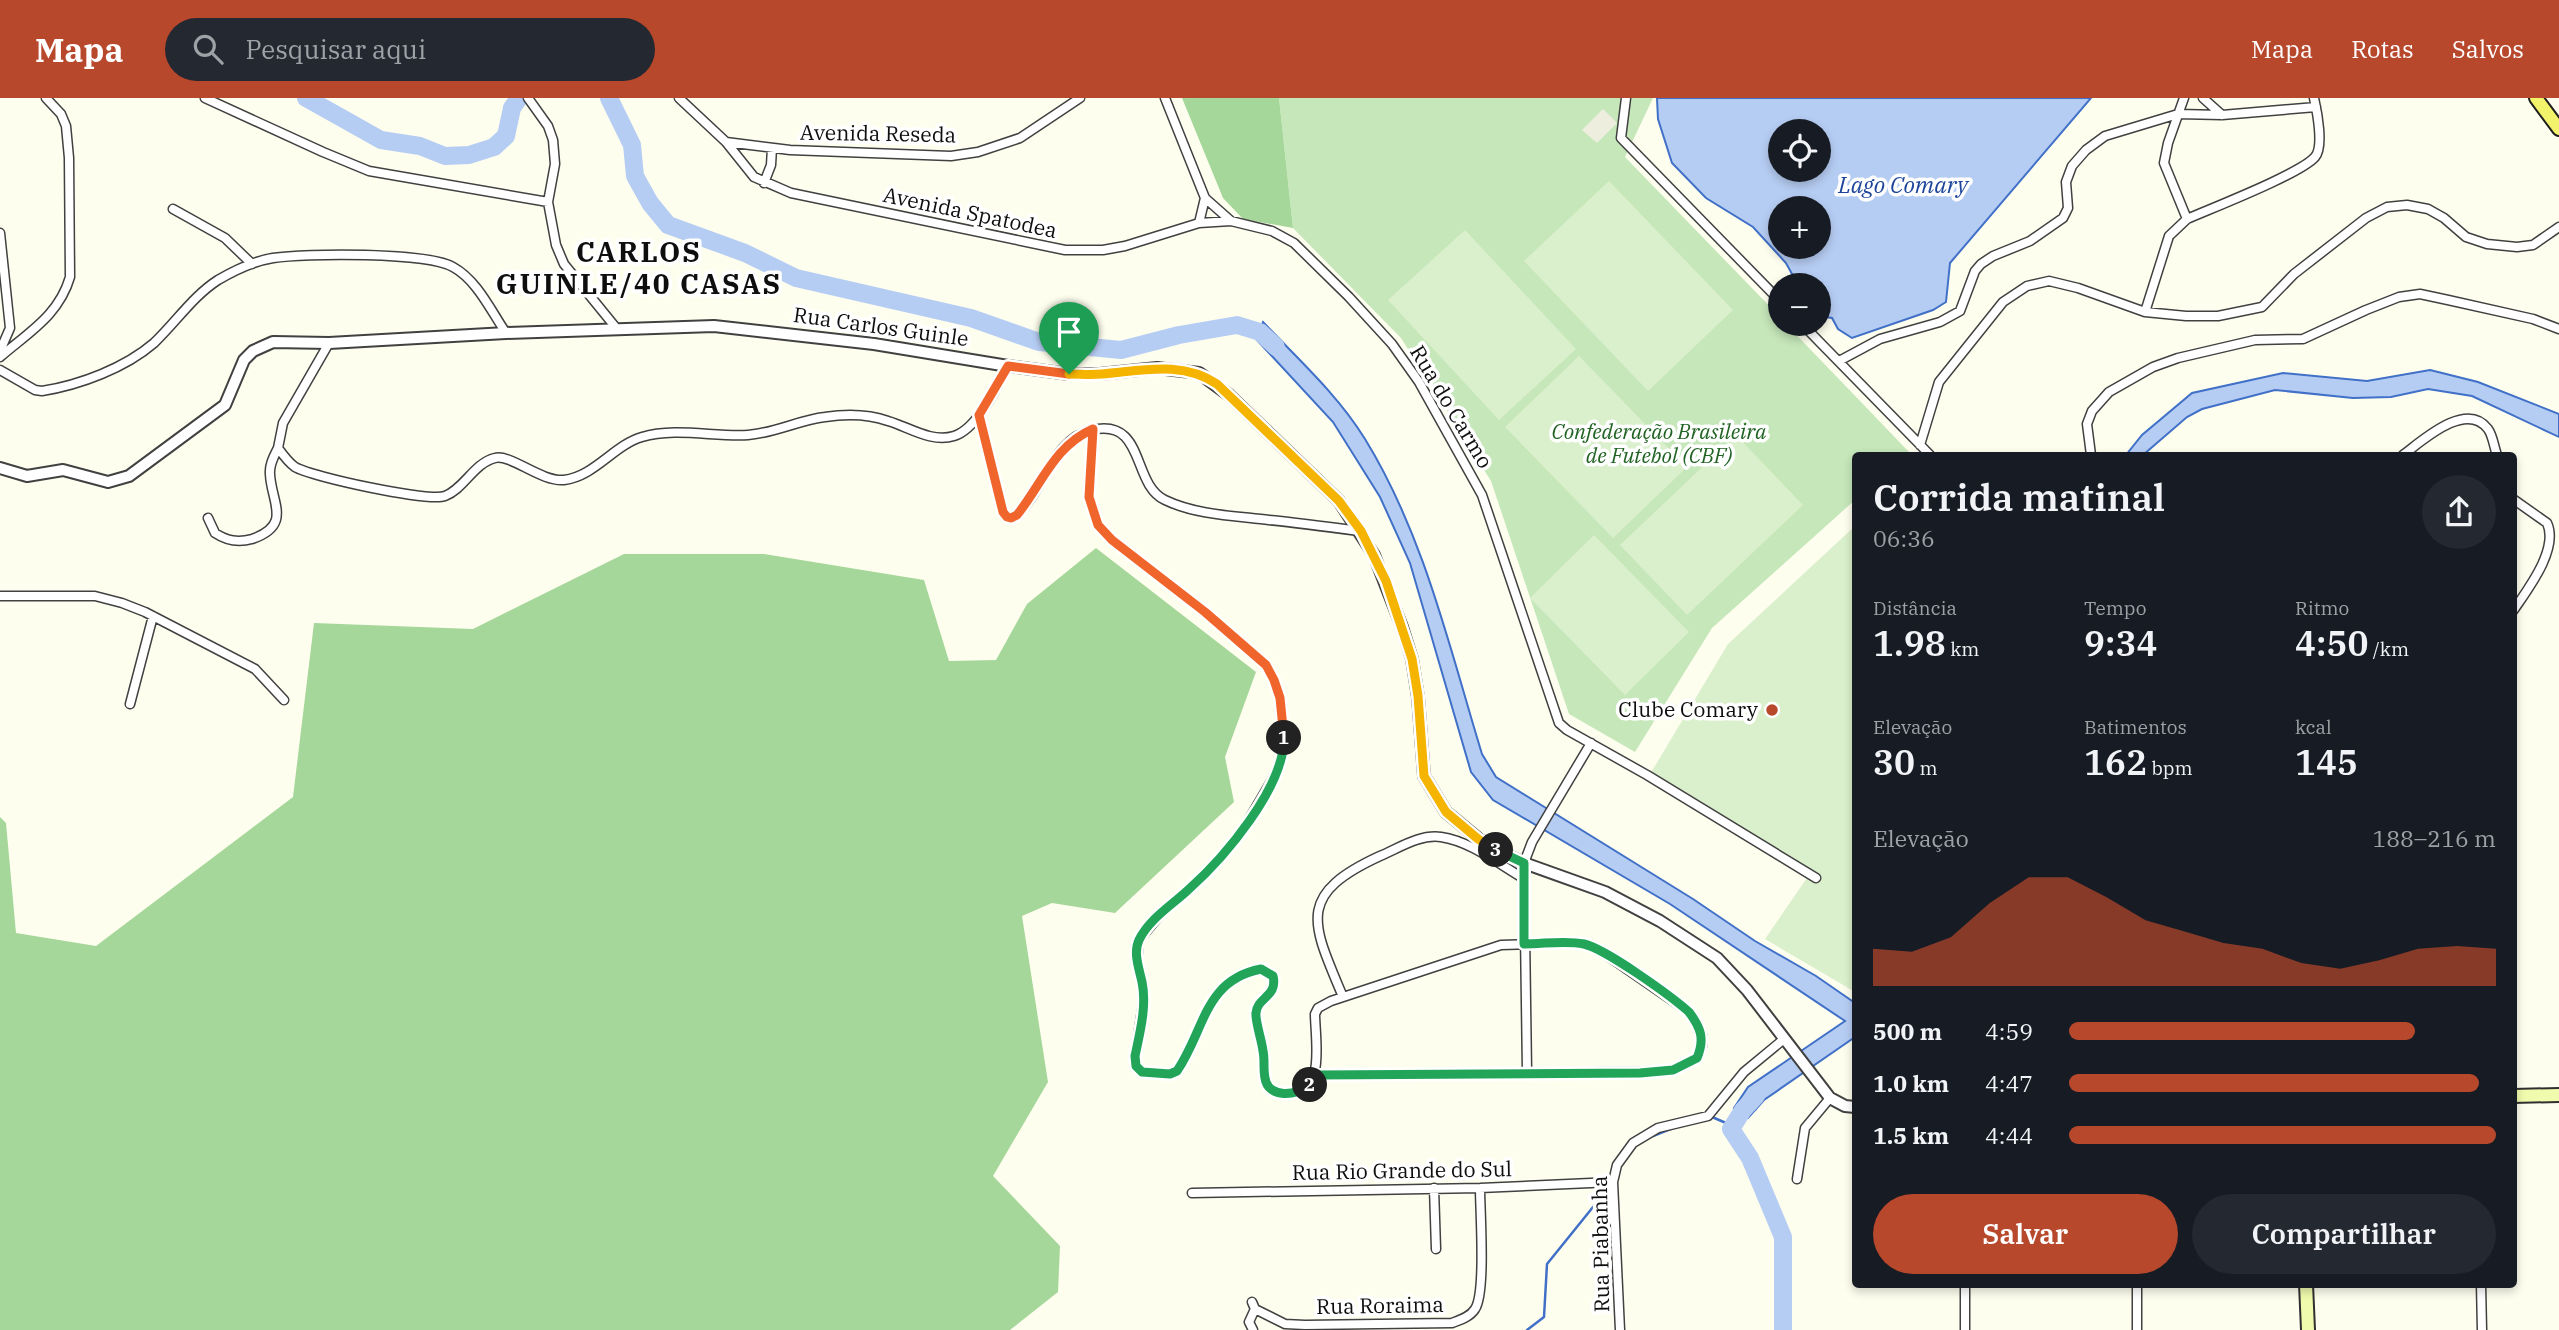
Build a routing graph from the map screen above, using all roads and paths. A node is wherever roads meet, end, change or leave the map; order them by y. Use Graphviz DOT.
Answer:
graph roads {
  1 [pos="46,98"];
  2 [pos="205,98"];
  3 [pos="679,98"];
  4 [pos="1080,98"];
  5 [pos="1165,98"];
  6 [pos="1626,98"];
  7 [pos="2184,98"];
  8 [pos="2203,98"];
  9 [pos="2536,98"];
  10 [pos="530,101"];
  11 [pos="2315,103"];
  12 [pos="2178,114"];
  13 [pos="2222,115"];
  14 [pos="2559,129"];
  15 [pos="726,142"];
  16 [pos="772,148"];
  17 [pos="764,183"];
  18 [pos="1205,198"];
  19 [pos="548,202"];
  20 [pos="173,209"];
  21 [pos="2187,219"];
  22 [pos="1231,221"];
  23 [pos="1199,223"];
  24 [pos="2559,227"];
  25 [pos="0,233"];
  26 [pos="252,264"];
  27 [pos="1768,289"];
  28 [pos="2145,312"];
  29 [pos="617,328"];
  30 [pos="2559,328"];
  31 [pos="506,333"];
  32 [pos="1814,336"];
  33 [pos="329,343"];
  34 [pos="0,351"];
  35 [pos="0,357"];
  36 [pos="1839,361"];
  37 [pos="1008,366"];
  38 [pos="0,370"];
  39 [pos="979,415"];
  40 [pos="1093,429"];
  41 [pos="1920,444"];
  42 [pos="278,447"];
  43 [pos="1927,452"];
  44 [pos="2091,452"];
  45 [pos="2407,452"];
  46 [pos="2496,452"];
  47 [pos="0,468"];
  48 [pos="2517,502"];
  49 [pos="208,518"];
  50 [pos="1361,531"];
  51 [pos="2529,588"];
  52 [pos="2517,596"];
  53 [pos="0,597"];
  54 [pos="2517,605"];
  55 [pos="153,616"];
  56 [pos="284,700"];
  57 [pos="130,704"];
  58 [pos="1591,743"];
  59 [pos="1524,863"];
  60 [pos="1523,878"];
  61 [pos="1816,878"];
  62 [pos="1524,944"];
  63 [pos="1343,998"];
  64 [pos="1784,1039"];
  65 [pos="1527,1072"];
  66 [pos="1315,1075"];
  67 [pos="2559,1095"];
  68 [pos="2517,1096"];
  69 [pos="1830,1098"];
  70 [pos="1852,1107"];
  71 [pos="1797,1179"];
  72 [pos="1613,1182"];
  73 [pos="1434,1188"];
  74 [pos="1480,1188"];
  75 [pos="1192,1193"];
  76 [pos="1436,1249"];
  77 [pos="1965,1288"];
  78 [pos="2137,1288"];
  79 [pos="2306,1288"];
  80 [pos="2481,1288"];
  81 [pos="1253,1330"];
  82 [pos="1620,1330"];
  83 [pos="1965,1330"];
  84 [pos="2137,1330"];
  85 [pos="2308,1330"];
  86 [pos="2482,1330"];
  1 -- 35 [label="street"];
  2 -- 19 [label="street"];
  3 -- 15 [label="street"];
  4 -- 16 [label="street, Avenida Reseda"];
  5 -- 18 [label="street, Rua do Carmo"];
  6 -- 27 [label="street"];
  7 -- 12 [label="street"];
  8 -- 13 [label="street"];
  9 -- 14 [label="main road"];
  10 -- 19 [label="street"];
  11 -- 13 [label="street"];
  11 -- 21 [label="street"];
  12 -- 13 [label="street"];
  12 -- 21 [label="street"];
  12 -- 36 [label="street"];
  15 -- 16 [label="street, Avenida Reseda"];
  15 -- 17 [label="street, Avenida Spatodea"];
  16 -- 17 [label="street"];
  17 -- 23 [label="street, Avenida Spatodea"];
  18 -- 22 [label="street, Rua do Carmo"];
  18 -- 23 [label="street"];
  19 -- 29 [label="street"];
  20 -- 26 [label="street"];
  21 -- 28 [label="street"];
  22 -- 23 [label="street, Avenida Spatodea"];
  22 -- 58 [label="street, Rua do Carmo"];
  24 -- 28 [label="street"];
  25 -- 34 [label="street"];
  26 -- 31 [label="street"];
  26 -- 38 [label="street"];
  28 -- 41 [label="street"];
  29 -- 31 [label="street, Rua Carlos Guinle"];
  29 -- 37 [label="street, Rua Carlos Guinle"];
  30 -- 44 [label="street"];
  31 -- 33 [label="street, Rua Carlos Guinle"];
  32 -- 36 [label="street"];
  33 -- 42 [label="street"];
  33 -- 47 [label="street, Rua Carlos Guinle"];
  36 -- 41 [label="street"];
  37 -- 39 [label="street"];
  37 -- 50 [label="street, Rua Carlos Guinle"];
  39 -- 40 [label="street"];
  39 -- 42 [label="street"];
  40 -- 50 [label="street"];
  40 -- 66 [label="street"];
  41 -- 43 [label="street"];
  42 -- 49 [label="street"];
  45 -- 46 [label="street"];
  48 -- 51 [label="street"];
  50 -- 59 [label="street, Rua Carlos Guinle"];
  51 -- 52 [label="street"];
  51 -- 54 [label="street"];
  53 -- 55 [label="street"];
  55 -- 56 [label="street"];
  55 -- 57 [label="street"];
  58 -- 59 [label="street"];
  58 -- 61 [label="street, Rua do Carmo"];
  59 -- 60 [label="street"];
  59 -- 64 [label="street, Rua Carlos Guinle"];
  60 -- 62 [label="street"];
  60 -- 63 [label="street"];
  62 -- 63 [label="street"];
  62 -- 65 [label="street"];
  62 -- 65 [label="street"];
  63 -- 66 [label="street"];
  64 -- 69 [label="street, Rua Carlos Guinle"];
  64 -- 72 [label="street, Rua Piabanha"];
  65 -- 66 [label="street"];
  67 -- 68 [label="main road"];
  69 -- 70 [label="street"];
  69 -- 71 [label="street"];
  72 -- 74 [label="street, Rua Rio Grande do Sul"];
  72 -- 82 [label="street, Rua Piabanha"];
  73 -- 74 [label="street, Rua Rio Grande do Sul"];
  73 -- 75 [label="street, Rua Rio Grande do Sul"];
  73 -- 76 [label="street"];
  74 -- 81 [label="street, Rua Roraima"];
  77 -- 83 [label="street"];
  78 -- 84 [label="street"];
  79 -- 85 [label="main road"];
  80 -- 86 [label="street"];
}
